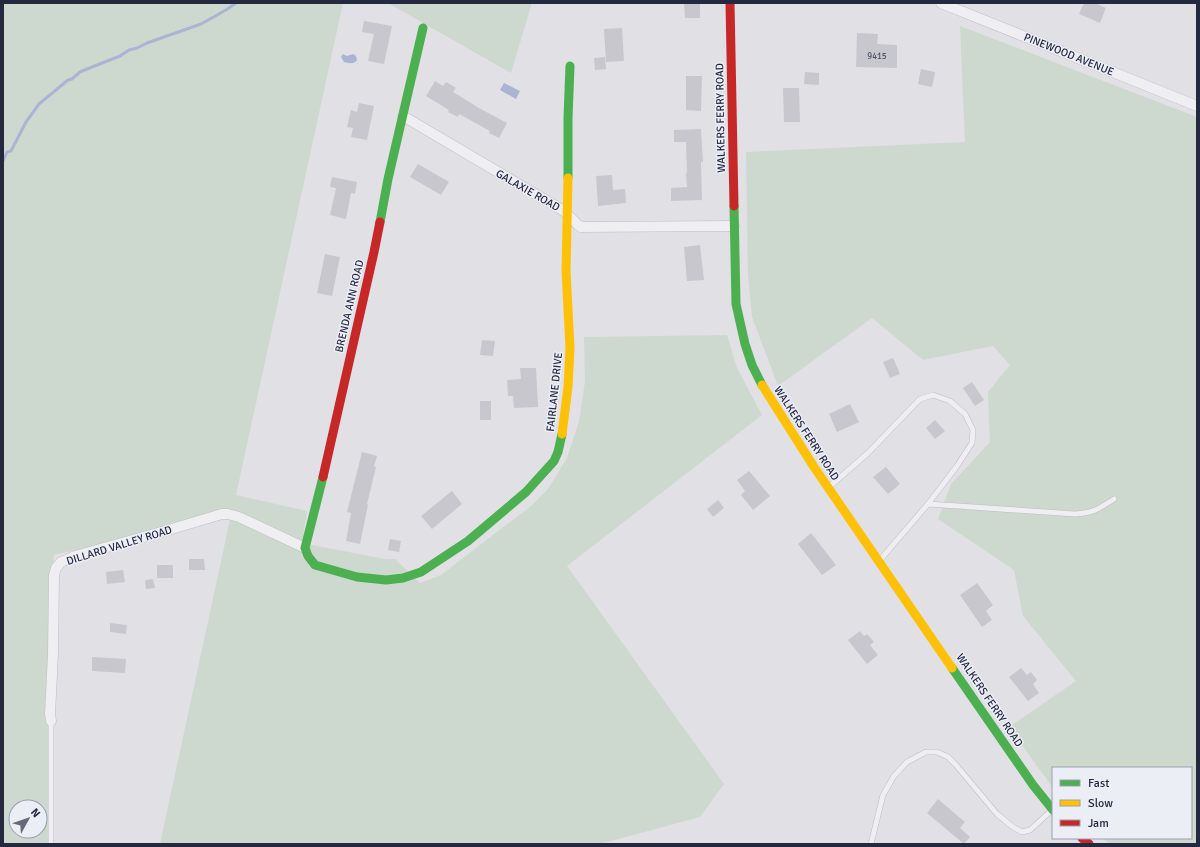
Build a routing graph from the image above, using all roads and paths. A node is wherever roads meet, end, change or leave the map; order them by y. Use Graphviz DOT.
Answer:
graph roads {
  1 [pos="730,3"];
  2 [pos="941,3"];
  3 [pos="423,28"];
  4 [pos="570,66"];
  5 [pos="1197,106"];
  6 [pos="403,116"];
  7 [pos="568,215"];
  8 [pos="734,226"];
  9 [pos="829,488"];
  10 [pos="1114,499"];
  11 [pos="928,504"];
  12 [pos="305,548"];
  13 [pos="880,561"];
  14 [pos="51,721"];
  15 [pos="1052,809"];
  16 [pos="1052,811"];
  17 [pos="51,844"];
  18 [pos="871,844"];
  1 -- 8 [label="street, WALKERS FERRY ROAD"];
  2 -- 5 [label="street, PINEWOOD AVENUE"];
  3 -- 6 [label="street, BRENDA ANN ROAD"];
  4 -- 7 [label="street, FAIRLANE DRIVE"];
  6 -- 7 [label="street, GALAXIE ROAD"];
  6 -- 12 [label="street, BRENDA ANN ROAD"];
  7 -- 8 [label="street, GALAXIE ROAD"];
  7 -- 12 [label="street, FAIRLANE DRIVE"];
  8 -- 9 [label="street, WALKERS FERRY ROAD"];
  9 -- 11 [label="lane"];
  9 -- 13 [label="street, WALKERS FERRY ROAD"];
  10 -- 11 [label="lane"];
  11 -- 13 [label="lane"];
  12 -- 14 [label="street, DILLARD VALLEY ROAD"];
  13 -- 15 [label="street, WALKERS FERRY ROAD"];
  14 -- 17 [label="lane"];
  16 -- 18 [label="lane"];
}
